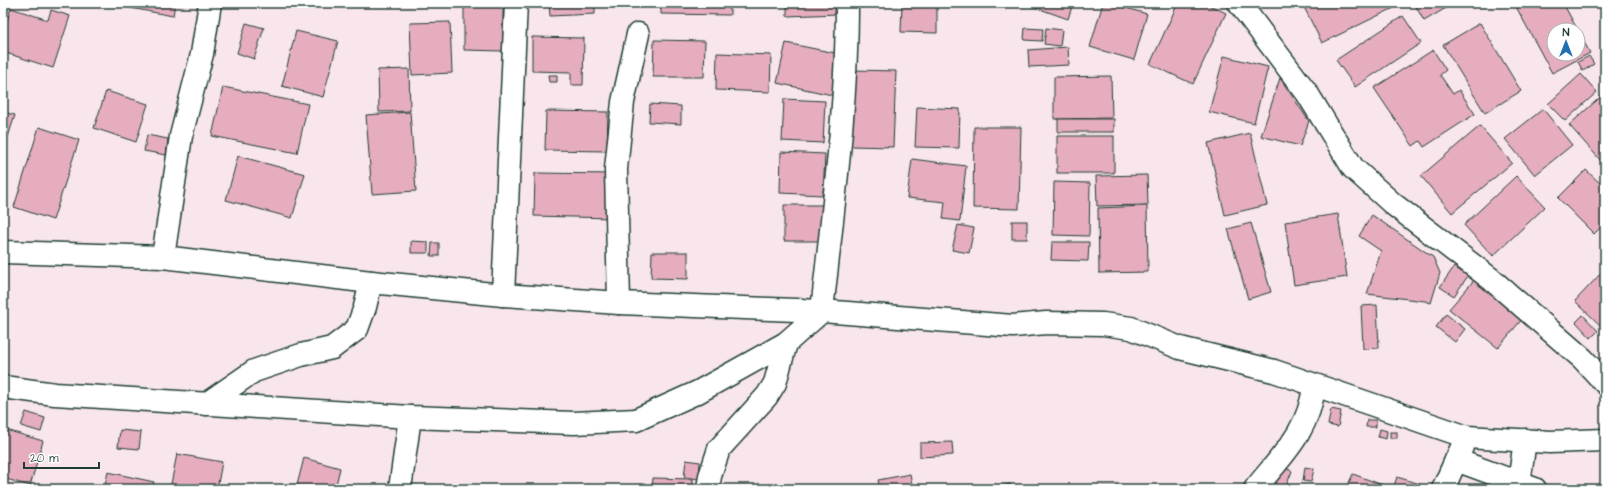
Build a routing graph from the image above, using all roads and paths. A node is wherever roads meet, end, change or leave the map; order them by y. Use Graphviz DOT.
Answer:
graph roads {
  1 [pos="210,3"];
  2 [pos="516,3"];
  3 [pos="846,3"];
  4 [pos="1238,3"];
  5 [pos="638,34"];
  6 [pos="3,252"];
  7 [pos="163,257"];
  8 [pos="371,282"];
  9 [pos="503,295"];
  10 [pos="619,303"];
  11 [pos="822,312"];
  12 [pos="786,343"];
  13 [pos="1603,377"];
  14 [pos="1314,386"];
  15 [pos="3,387"];
  16 [pos="206,404"];
  17 [pos="410,417"];
  18 [pos="1467,437"];
  19 [pos="1525,440"];
  20 [pos="1605,440"];
  21 [pos="1456,460"];
  22 [pos="1527,487"];
  23 [pos="400,489"];
  24 [pos="708,489"];
  25 [pos="1255,489"];
  26 [pos="1443,489"];
  1 -- 7 [label="street"];
  2 -- 9 [label="street"];
  3 -- 11 [label="street"];
  4 -- 13 [label="street"];
  5 -- 10 [label="street"];
  6 -- 7 [label="street"];
  7 -- 8 [label="street"];
  8 -- 9 [label="street"];
  8 -- 16 [label="street"];
  9 -- 10 [label="street"];
  10 -- 11 [label="street"];
  11 -- 12 [label="street"];
  11 -- 14 [label="street"];
  12 -- 17 [label="street"];
  12 -- 24 [label="street"];
  14 -- 18 [label="street"];
  14 -- 25 [label="street"];
  15 -- 16 [label="street"];
  16 -- 17 [label="street"];
  17 -- 23 [label="street"];
  18 -- 19 [label="street"];
  18 -- 21 [label="street"];
  19 -- 20 [label="street"];
  19 -- 22 [label="street"];
  21 -- 22 [label="street"];
  21 -- 26 [label="street"];
}
